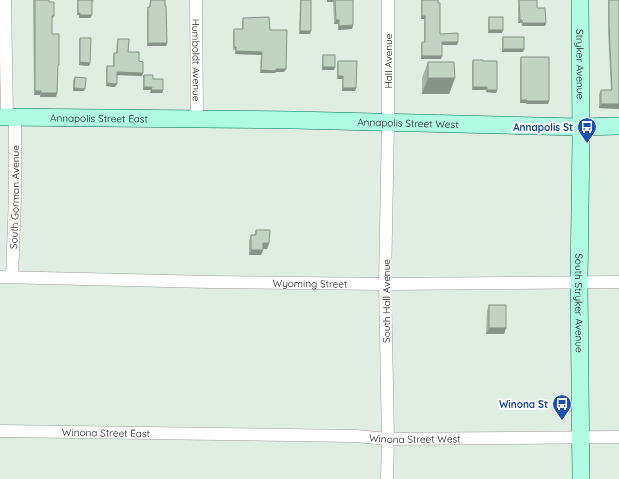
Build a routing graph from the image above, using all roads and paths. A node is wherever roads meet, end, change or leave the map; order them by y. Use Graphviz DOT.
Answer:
graph roads {
  1 [pos="6,0"];
  2 [pos="196,0"];
  3 [pos="388,0"];
  4 [pos="580,0"];
  5 [pos="7,117"];
  6 [pos="197,119"];
  7 [pos="388,123"];
  8 [pos="619,126"];
  9 [pos="580,127"];
  10 [pos="6,277"];
  11 [pos="579,282"];
  12 [pos="619,282"];
  13 [pos="385,284"];
  14 [pos="0,431"];
  15 [pos="212,434"];
  16 [pos="619,437"];
  17 [pos="580,438"];
  18 [pos="388,439"];
  19 [pos="387,479"];
  20 [pos="581,479"];
  1 -- 5 [label="street, South Gorman Avenue"];
  2 -- 6 [label="street, Humboldt Avenue"];
  3 -- 7 [label="street, Hall Avenue"];
  4 -- 9 [label="street, Stryker Avenue"];
  5 -- 6 [label="street, Annapolis Street East"];
  5 -- 10 [label="street, South Gorman Avenue"];
  6 -- 7 [label="street, Annapolis Street West"];
  7 -- 9 [label="street, Annapolis Street West"];
  7 -- 13 [label="street, South Hall Avenue"];
  8 -- 9 [label="street, Annapolis Street West"];
  9 -- 11 [label="street, South Stryker Avenue"];
  10 -- 13 [label="street, Wyoming Street"];
  11 -- 12 [label="street, Wyoming Street"];
  11 -- 13 [label="street, Wyoming Street"];
  11 -- 17 [label="street, South Stryker Avenue"];
  13 -- 18 [label="street, South Hall Avenue"];
  14 -- 15 [label="street, Winona Street East"];
  15 -- 18 [label="street, Winona Street West"];
  16 -- 17 [label="street, Winona Street West"];
  17 -- 18 [label="street, Winona Street West"];
  17 -- 20 [label="street, South Stryker Avenue"];
  18 -- 19 [label="street, South Hall Avenue"];
}
